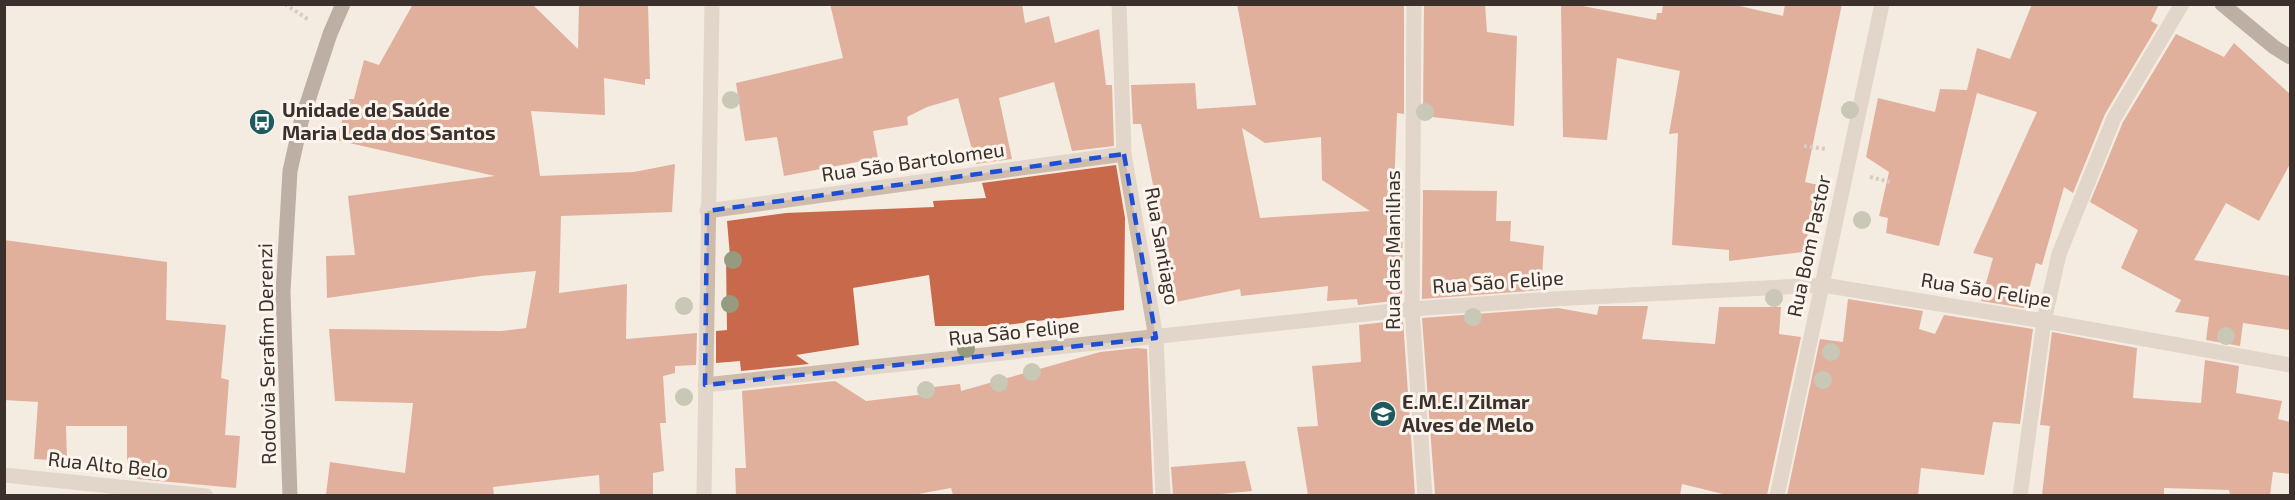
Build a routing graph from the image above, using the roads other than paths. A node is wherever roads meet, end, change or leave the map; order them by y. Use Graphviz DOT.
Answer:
graph roads {
  1 [pos="343,4"];
  2 [pos="712,4"];
  3 [pos="1119,4"];
  4 [pos="1414,4"];
  5 [pos="1882,4"];
  6 [pos="2182,4"];
  7 [pos="2222,4"];
  8 [pos="2290,57"];
  9 [pos="1125,154"];
  10 [pos="707,211"];
  11 [pos="1823,285"];
  12 [pos="1412,309"];
  13 [pos="2044,321"];
  14 [pos="1156,338"];
  15 [pos="2290,365"];
  16 [pos="705,386"];
  17 [pos="4,475"];
  18 [pos="207,495"];
  19 [pos="290,495"];
  20 [pos="704,495"];
  21 [pos="1163,495"];
  22 [pos="1425,495"];
  23 [pos="1777,495"];
  24 [pos="2020,495"];
  1 -- 19 [label="main road, Rodovia Serafim Derenzi"];
  2 -- 10 [label="street"];
  3 -- 9 [label="street, Rua Santiago"];
  4 -- 12 [label="street, Rua das Manilhas"];
  5 -- 11 [label="street, Rua Bom Pastor"];
  6 -- 13 [label="street"];
  7 -- 8 [label="main road"];
  9 -- 10 [label="street, Rua São Bartolomeu"];
  9 -- 14 [label="street, Rua Santiago"];
  10 -- 16 [label="street"];
  11 -- 12 [label="street, Rua São Felipe"];
  11 -- 13 [label="street, Rua São Felipe"];
  11 -- 23 [label="street, Rua Bom Pastor"];
  12 -- 14 [label="street, Rua São Felipe"];
  12 -- 22 [label="street, Rua das Manilhas"];
  13 -- 15 [label="street, Rua São Felipe"];
  13 -- 24 [label="street"];
  14 -- 16 [label="street, Rua São Felipe"];
  14 -- 21 [label="street, Rua Santiago"];
  16 -- 20 [label="street"];
  17 -- 18 [label="street, Rua Alto Belo"];
}
